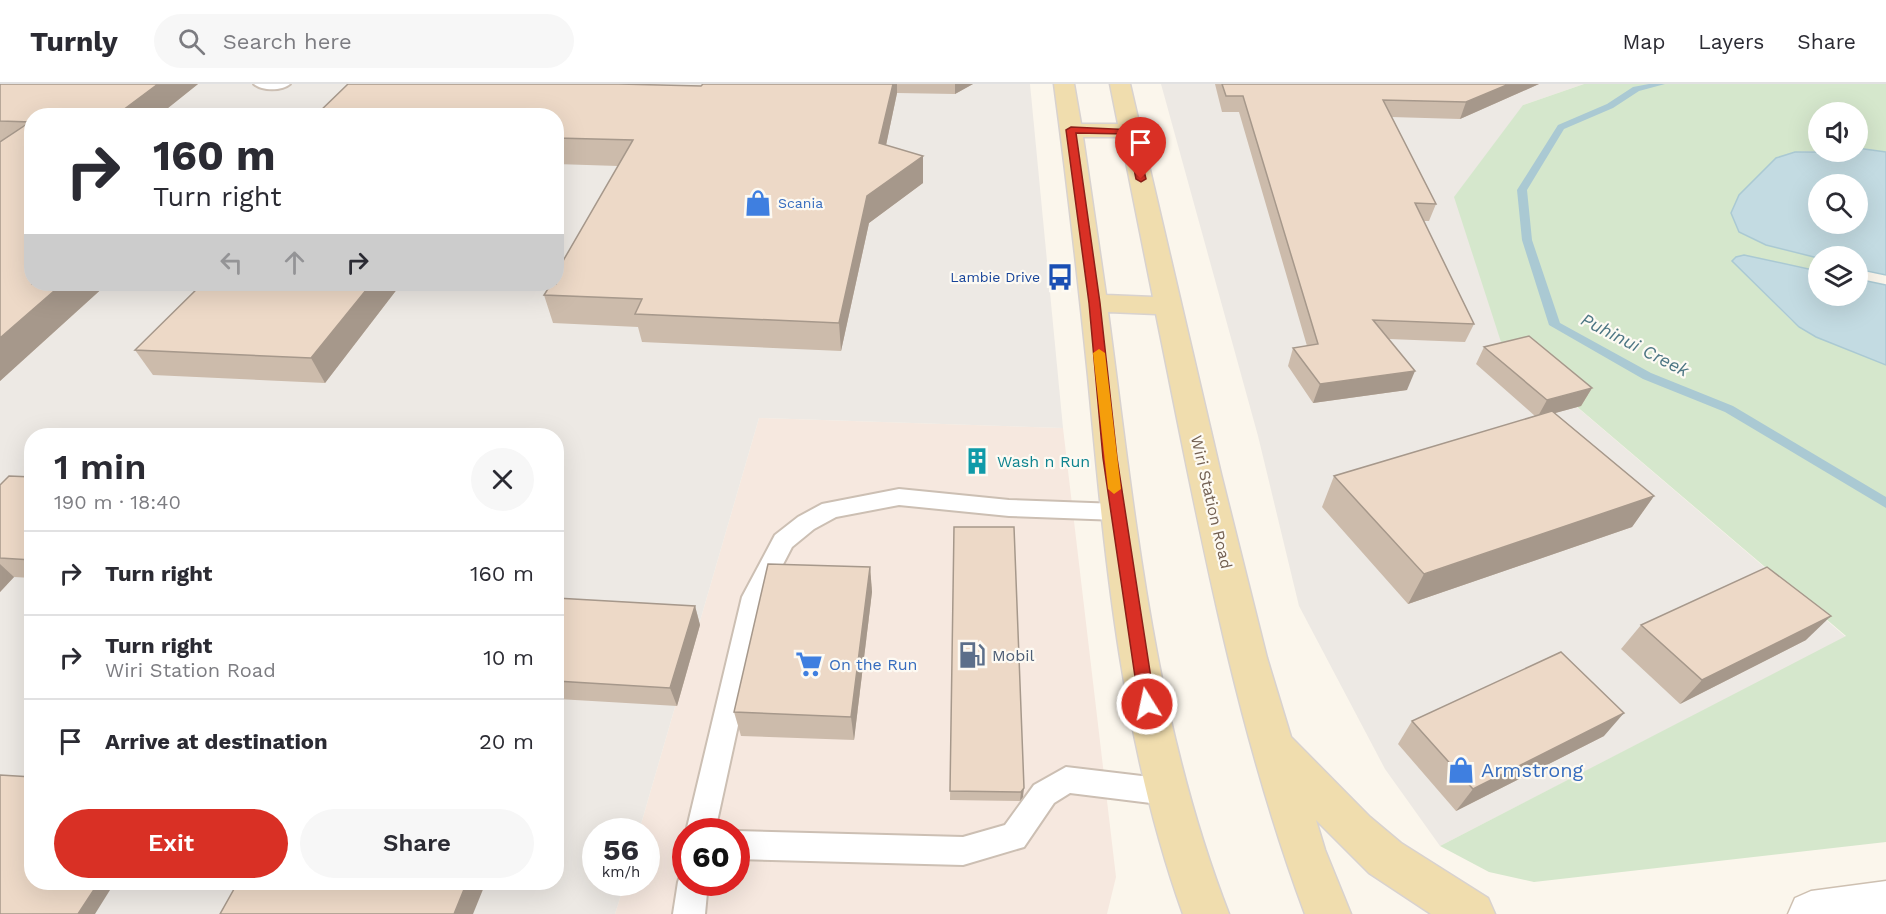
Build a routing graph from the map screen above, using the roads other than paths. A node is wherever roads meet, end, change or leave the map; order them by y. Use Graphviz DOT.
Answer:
graph roads {
  1 [pos="261,84"];
  2 [pos="283,84"];
  3 [pos="1064,84"];
  4 [pos="1120,84"];
  5 [pos="1071,130"];
  6 [pos="1131,131"];
  7 [pos="1094,303"];
  8 [pos="1169,306"];
  9 [pos="1118,512"];
  10 [pos="1276,749"];
  11 [pos="1167,792"];
  12 [pos="703,818"];
  13 [pos="750,845"];
  14 [pos="691,896"];
  15 [pos="1886,904"];
  16 [pos="1198,906"];
  17 [pos="689,914"];
  18 [pos="1328,914"];
  19 [pos="1472,914"];
  20 [pos="1811,914"];
  1 -- 2 [label="lane"];
  3 -- 5 [label="main road"];
  4 -- 6 [label="main road, Wiri Station Road"];
  5 -- 6 [label="main road"];
  5 -- 7 [label="main road"];
  6 -- 8 [label="main road, Wiri Station Road"];
  7 -- 8 [label="main road"];
  7 -- 9 [label="main road"];
  8 -- 10 [label="main road, Wiri Station Road"];
  9 -- 11 [label="main road"];
  9 -- 12 [label="lane"];
  10 -- 18 [label="main road, Wiri Station Road"];
  10 -- 19 [label="main road"];
  11 -- 13 [label="lane"];
  11 -- 16 [label="main road"];
  14 -- 17 [label="lane"];
  15 -- 20 [label="main road"];
}
